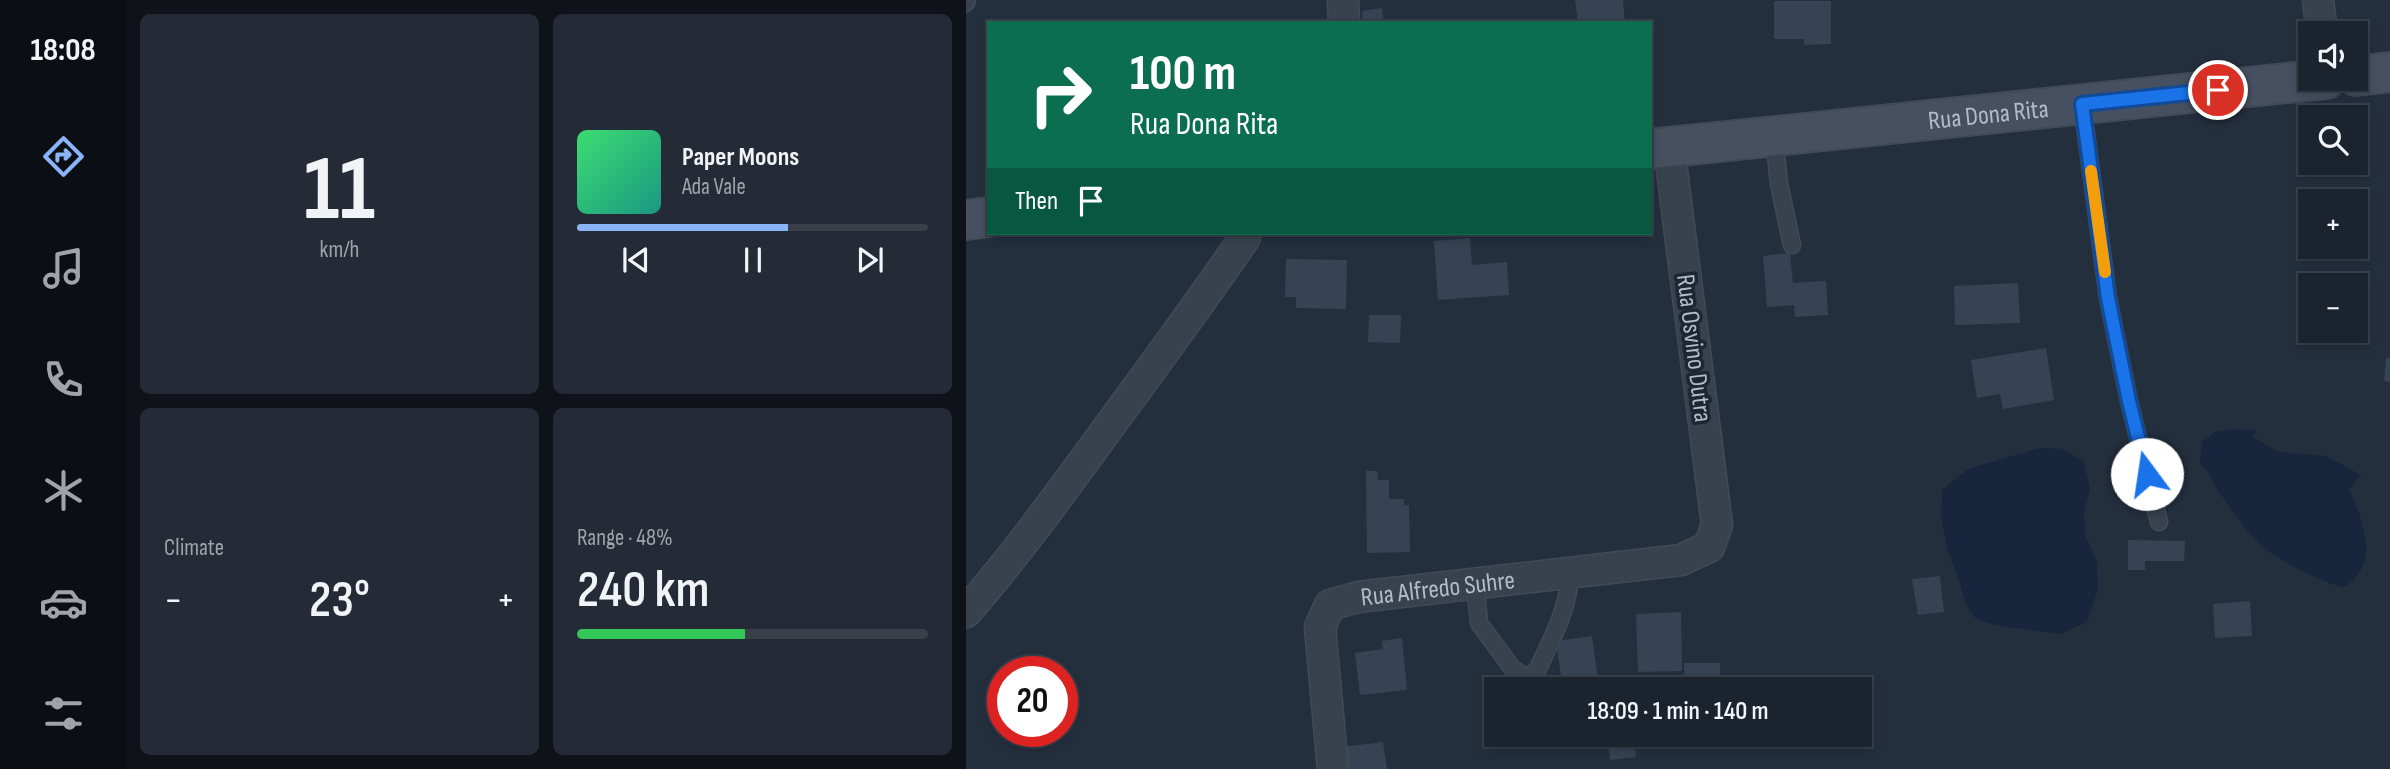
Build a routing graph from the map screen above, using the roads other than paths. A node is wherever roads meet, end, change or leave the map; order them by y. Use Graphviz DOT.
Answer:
graph roads {
  1 [pos="1343,0"];
  2 [pos="2318,0"];
  3 [pos="1344,21"];
  4 [pos="2321,21"];
  5 [pos="2390,72"];
  6 [pos="2368,75"];
  7 [pos="2298,82"];
  8 [pos="2082,104"];
  9 [pos="1774,136"];
  10 [pos="1660,148"];
  11 [pos="987,217"];
  12 [pos="966,220"];
  13 [pos="1245,235"];
  14 [pos="1792,245"];
  15 [pos="2159,522"];
  16 [pos="1709,547"];
  17 [pos="1570,572"];
  18 [pos="1475,582"];
  19 [pos="966,612"];
  20 [pos="1333,769"];
  1 -- 3 [label="street"];
  2 -- 4 [label="street"];
  5 -- 6 [label="main road"];
  7 -- 8 [label="main road, Rua Dona Rita"];
  8 -- 9 [label="main road, Rua Dona Rita"];
  8 -- 15 [label="lane"];
  9 -- 10 [label="main road, Rua Dona Rita"];
  9 -- 14 [label="lane"];
  10 -- 16 [label="street, Rua Osvino Dutra"];
  11 -- 12 [label="main road"];
  13 -- 19 [label="street"];
  16 -- 17 [label="street, Rua Alfredo Suhre"];
  17 -- 18 [label="street, Rua Alfredo Suhre"];
  17 -- 18 [label="lane"];
  18 -- 20 [label="street, Rua Alfredo Suhre"];
}
